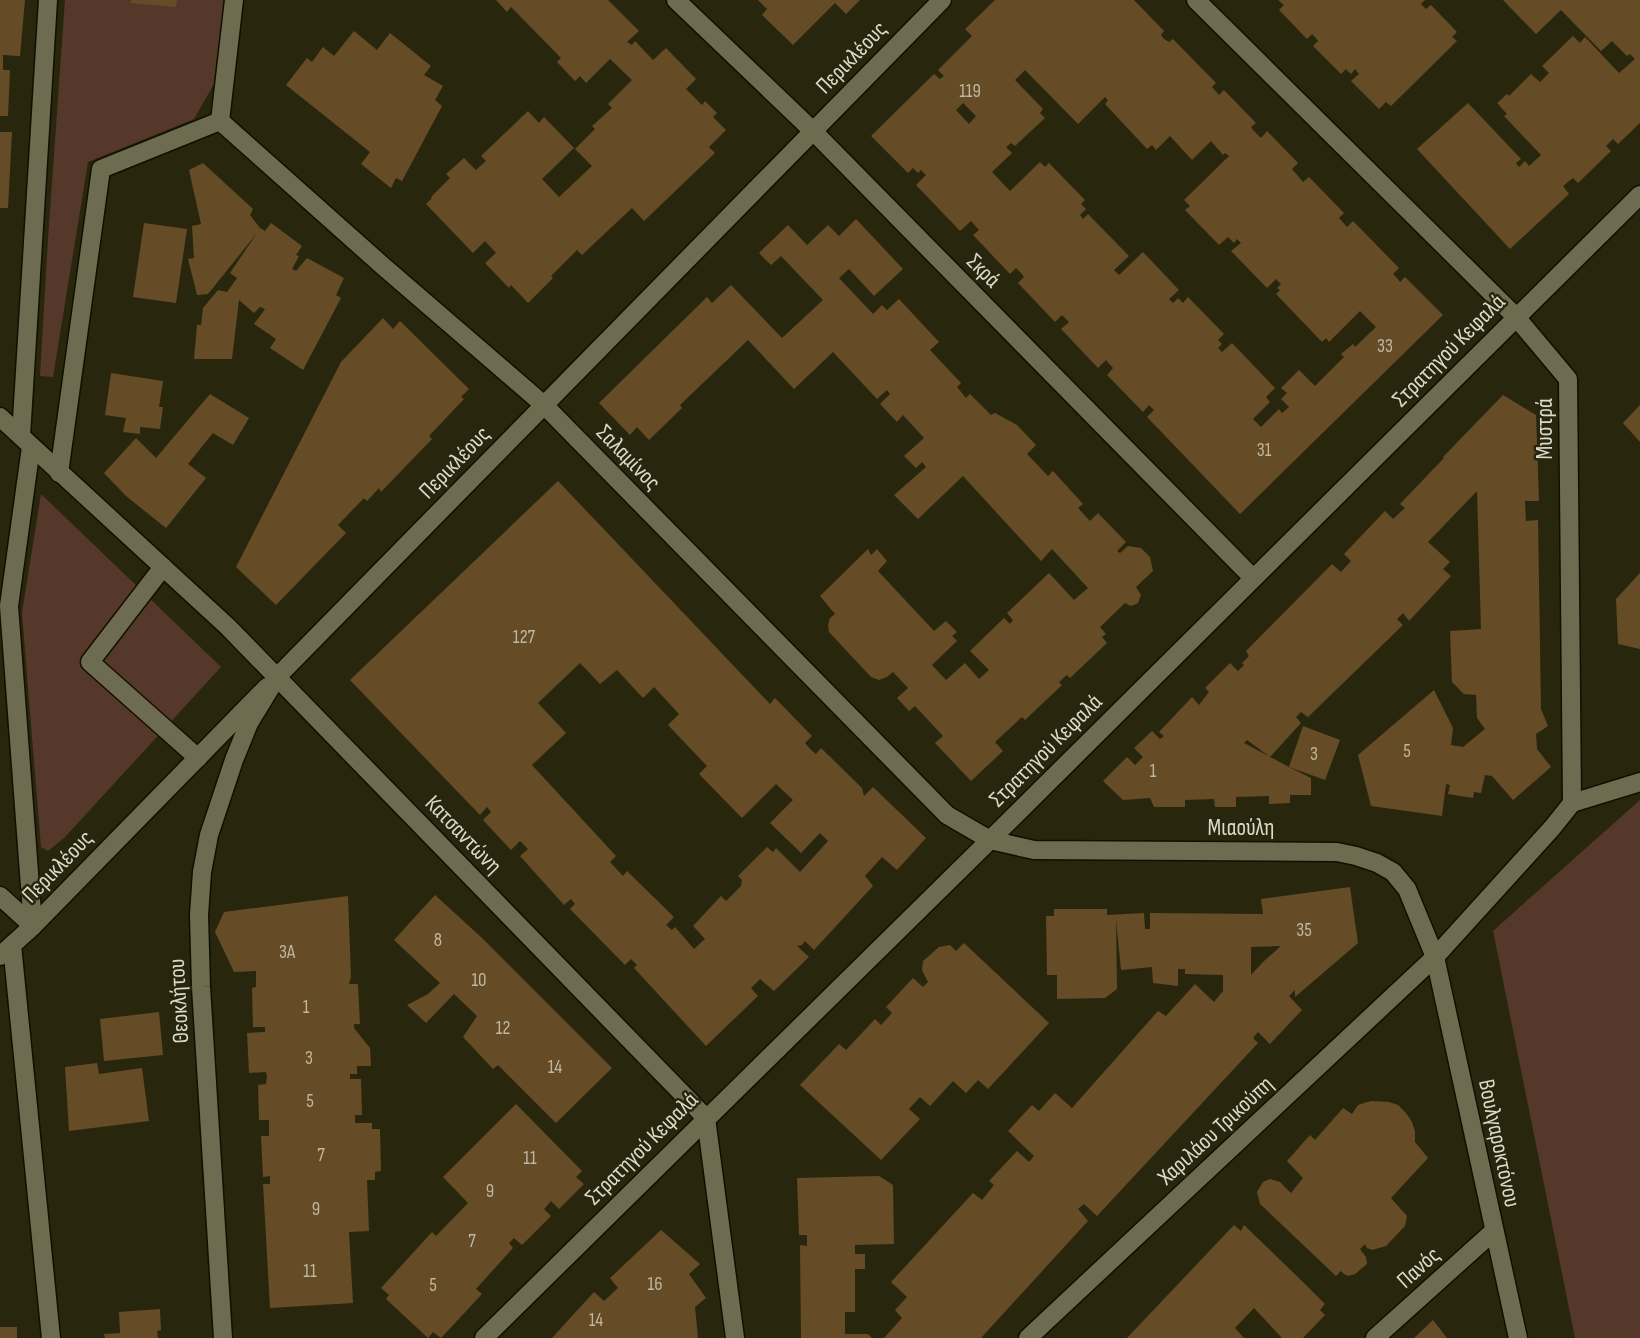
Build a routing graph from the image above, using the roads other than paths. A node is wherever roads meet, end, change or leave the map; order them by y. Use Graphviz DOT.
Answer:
graph roads {
  1 [pos="48,0"];
  2 [pos="234,0"];
  3 [pos="676,0"];
  4 [pos="942,0"];
  5 [pos="1196,0"];
  6 [pos="220,121"];
  7 [pos="813,131"];
  8 [pos="1640,195"];
  9 [pos="1516,317"];
  10 [pos="544,405"];
  11 [pos="0,417"];
  12 [pos="26,442"];
  13 [pos="60,473"];
  14 [pos="163,567"];
  15 [pos="1253,578"];
  16 [pos="277,677"];
  17 [pos="198,758"];
  18 [pos="1640,782"];
  19 [pos="1572,803"];
  20 [pos="990,840"];
  21 [pos="0,896"];
  22 [pos="33,926"];
  23 [pos="6,950"];
  24 [pos="1435,957"];
  25 [pos="706,1118"];
  26 [pos="1494,1231"];
  27 [pos="51,1338"];
  28 [pos="223,1338"];
  29 [pos="484,1338"];
  30 [pos="736,1338"];
  31 [pos="1028,1338"];
  32 [pos="1375,1338"];
  33 [pos="1518,1338"];
  1 -- 12 [label="street"];
  2 -- 6 [label="street"];
  3 -- 7 [label="street, Σκρά"];
  4 -- 7 [label="street, Περικλέους"];
  5 -- 9 [label="street, Μυστρά"];
  6 -- 10 [label="street, Σαλαμίνος"];
  6 -- 13 [label="street"];
  7 -- 10 [label="street, Περικλέους"];
  7 -- 15 [label="street, Σκρά"];
  8 -- 9 [label="street, Στρατηγού Κεφαλά"];
  9 -- 15 [label="street, Στρατηγού Κεφαλά"];
  9 -- 19 [label="street, Μυστρά"];
  10 -- 16 [label="street, Περικλέους"];
  10 -- 20 [label="street, Σαλαμίνος"];
  11 -- 12 [label="street, Κατσαντώνη"];
  12 -- 13 [label="street, Κατσαντώνη"];
  12 -- 22 [label="street"];
  13 -- 14 [label="street, Κατσαντώνη"];
  14 -- 16 [label="street, Κατσαντώνη"];
  14 -- 17 [label="street"];
  15 -- 20 [label="street, Στρατηγού Κεφαλά"];
  16 -- 17 [label="street, Περικλέους"];
  16 -- 25 [label="street, Κατσαντώνη"];
  16 -- 28 [label="street, Θεοκλήτου"];
  17 -- 22 [label="street, Περικλέους"];
  18 -- 19 [label="street"];
  19 -- 24 [label="street"];
  20 -- 24 [label="street, Μιαούλη"];
  20 -- 25 [label="street, Στρατηγού Κεφαλά"];
  21 -- 22 [label="street"];
  22 -- 23 [label="street, Περικλέους"];
  23 -- 27 [label="street"];
  24 -- 26 [label="street, Βουλγαροκτόνου"];
  24 -- 31 [label="street, Χαριλάου Τρικούπη"];
  25 -- 29 [label="street, Στρατηγού Κεφαλά"];
  25 -- 30 [label="street"];
  26 -- 32 [label="street, Πανός"];
  26 -- 33 [label="street, Βουλγαροκτόνου"];
}
